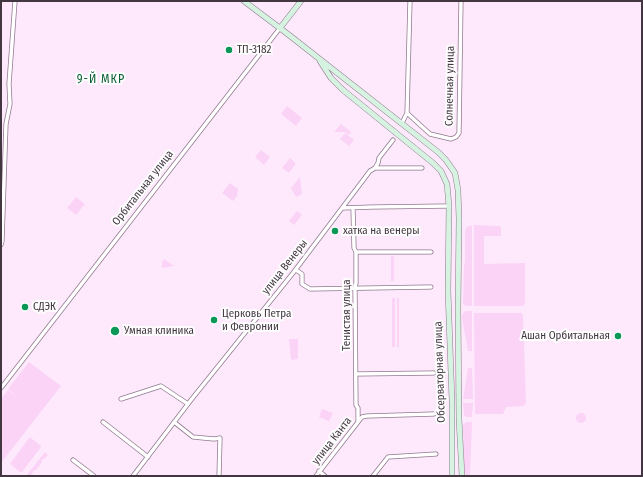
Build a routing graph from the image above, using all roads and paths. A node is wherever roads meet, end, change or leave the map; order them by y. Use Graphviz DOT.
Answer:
graph roads {
  1 [pos="16,1"];
  2 [pos="244,1"];
  3 [pos="302,1"];
  4 [pos="410,1"];
  5 [pos="460,1"];
  6 [pos="280,28"];
  7 [pos="317,57"];
  8 [pos="384,110"];
  9 [pos="407,113"];
  10 [pos="372,114"];
  11 [pos="402,123"];
  12 [pos="1,124"];
  13 [pos="6,124"];
  14 [pos="393,140"];
  15 [pos="375,168"];
  16 [pos="422,168"];
  17 [pos="449,206"];
  18 [pos="342,208"];
  19 [pos="353,208"];
  20 [pos="1,242"];
  21 [pos="356,252"];
  22 [pos="431,252"];
  23 [pos="448,268"];
  24 [pos="296,270"];
  25 [pos="459,275"];
  26 [pos="432,287"];
  27 [pos="355,288"];
  28 [pos="434,373"];
  29 [pos="356,374"];
  30 [pos="1,379"];
  31 [pos="5,382"];
  32 [pos="1,388"];
  33 [pos="121,399"];
  34 [pos="188,404"];
  35 [pos="434,414"];
  36 [pos="103,422"];
  37 [pos="174,422"];
  38 [pos="358,422"];
  39 [pos="436,454"];
  40 [pos="148,457"];
  41 [pos="74,460"];
  42 [pos="319,472"];
  43 [pos="94,476"];
  44 [pos="133,476"];
  45 [pos="218,476"];
  46 [pos="316,476"];
  47 [pos="325,476"];
  48 [pos="373,476"];
  49 [pos="452,476"];
  50 [pos="462,476"];
  1 -- 13 [label="street"];
  2 -- 6 [label="main road, Обсерваторная улица"];
  3 -- 6 [label="main road, Орбитальная улица"];
  4 -- 9 [label="street"];
  5 -- 9 [label="street, Солнечная улица"];
  6 -- 7 [label="main road, Обсерваторная улица"];
  6 -- 31 [label="street, Орбитальная улица"];
  7 -- 8 [label="main road, Обсерваторная улица"];
  7 -- 10 [label="main road, Обсерваторная улица"];
  8 -- 10 [label="main road"];
  8 -- 11 [label="main road, Обсерваторная улица"];
  9 -- 11 [label="street"];
  10 -- 17 [label="main road, Обсерваторная улица"];
  11 -- 25 [label="main road, Обсерваторная улица"];
  12 -- 13 [label="street"];
  13 -- 20 [label="street"];
  14 -- 15 [label="street, улица Венеры"];
  15 -- 16 [label="street"];
  15 -- 18 [label="street, улица Венеры"];
  17 -- 19 [label="street"];
  17 -- 23 [label="main road, Обсерваторная улица"];
  18 -- 19 [label="street"];
  18 -- 24 [label="street, улица Венеры"];
  19 -- 21 [label="street, Тенистая улица"];
  21 -- 22 [label="street"];
  21 -- 27 [label="street, Тенистая улица"];
  23 -- 25 [label="main road"];
  23 -- 49 [label="main road, Обсерваторная улица"];
  24 -- 27 [label="street"];
  24 -- 34 [label="street, улица Венеры"];
  25 -- 50 [label="main road, Обсерваторная улица"];
  26 -- 27 [label="street"];
  27 -- 29 [label="street, Тенистая улица"];
  28 -- 29 [label="street"];
  29 -- 38 [label="street, Тенистая улица"];
  30 -- 31 [label="street"];
  31 -- 32 [label="street, Орбитальная улица"];
  33 -- 34 [label="street"];
  34 -- 37 [label="street, улица Венеры"];
  35 -- 38 [label="street, улица Канта"];
  36 -- 40 [label="street"];
  37 -- 40 [label="street, улица Венеры"];
  37 -- 45 [label="street"];
  38 -- 42 [label="street, улица Канта"];
  39 -- 48 [label="street"];
  40 -- 44 [label="street, улица Венеры"];
  41 -- 43 [label="street"];
  42 -- 46 [label="street, улица Канта"];
  42 -- 47 [label="street"];
}
